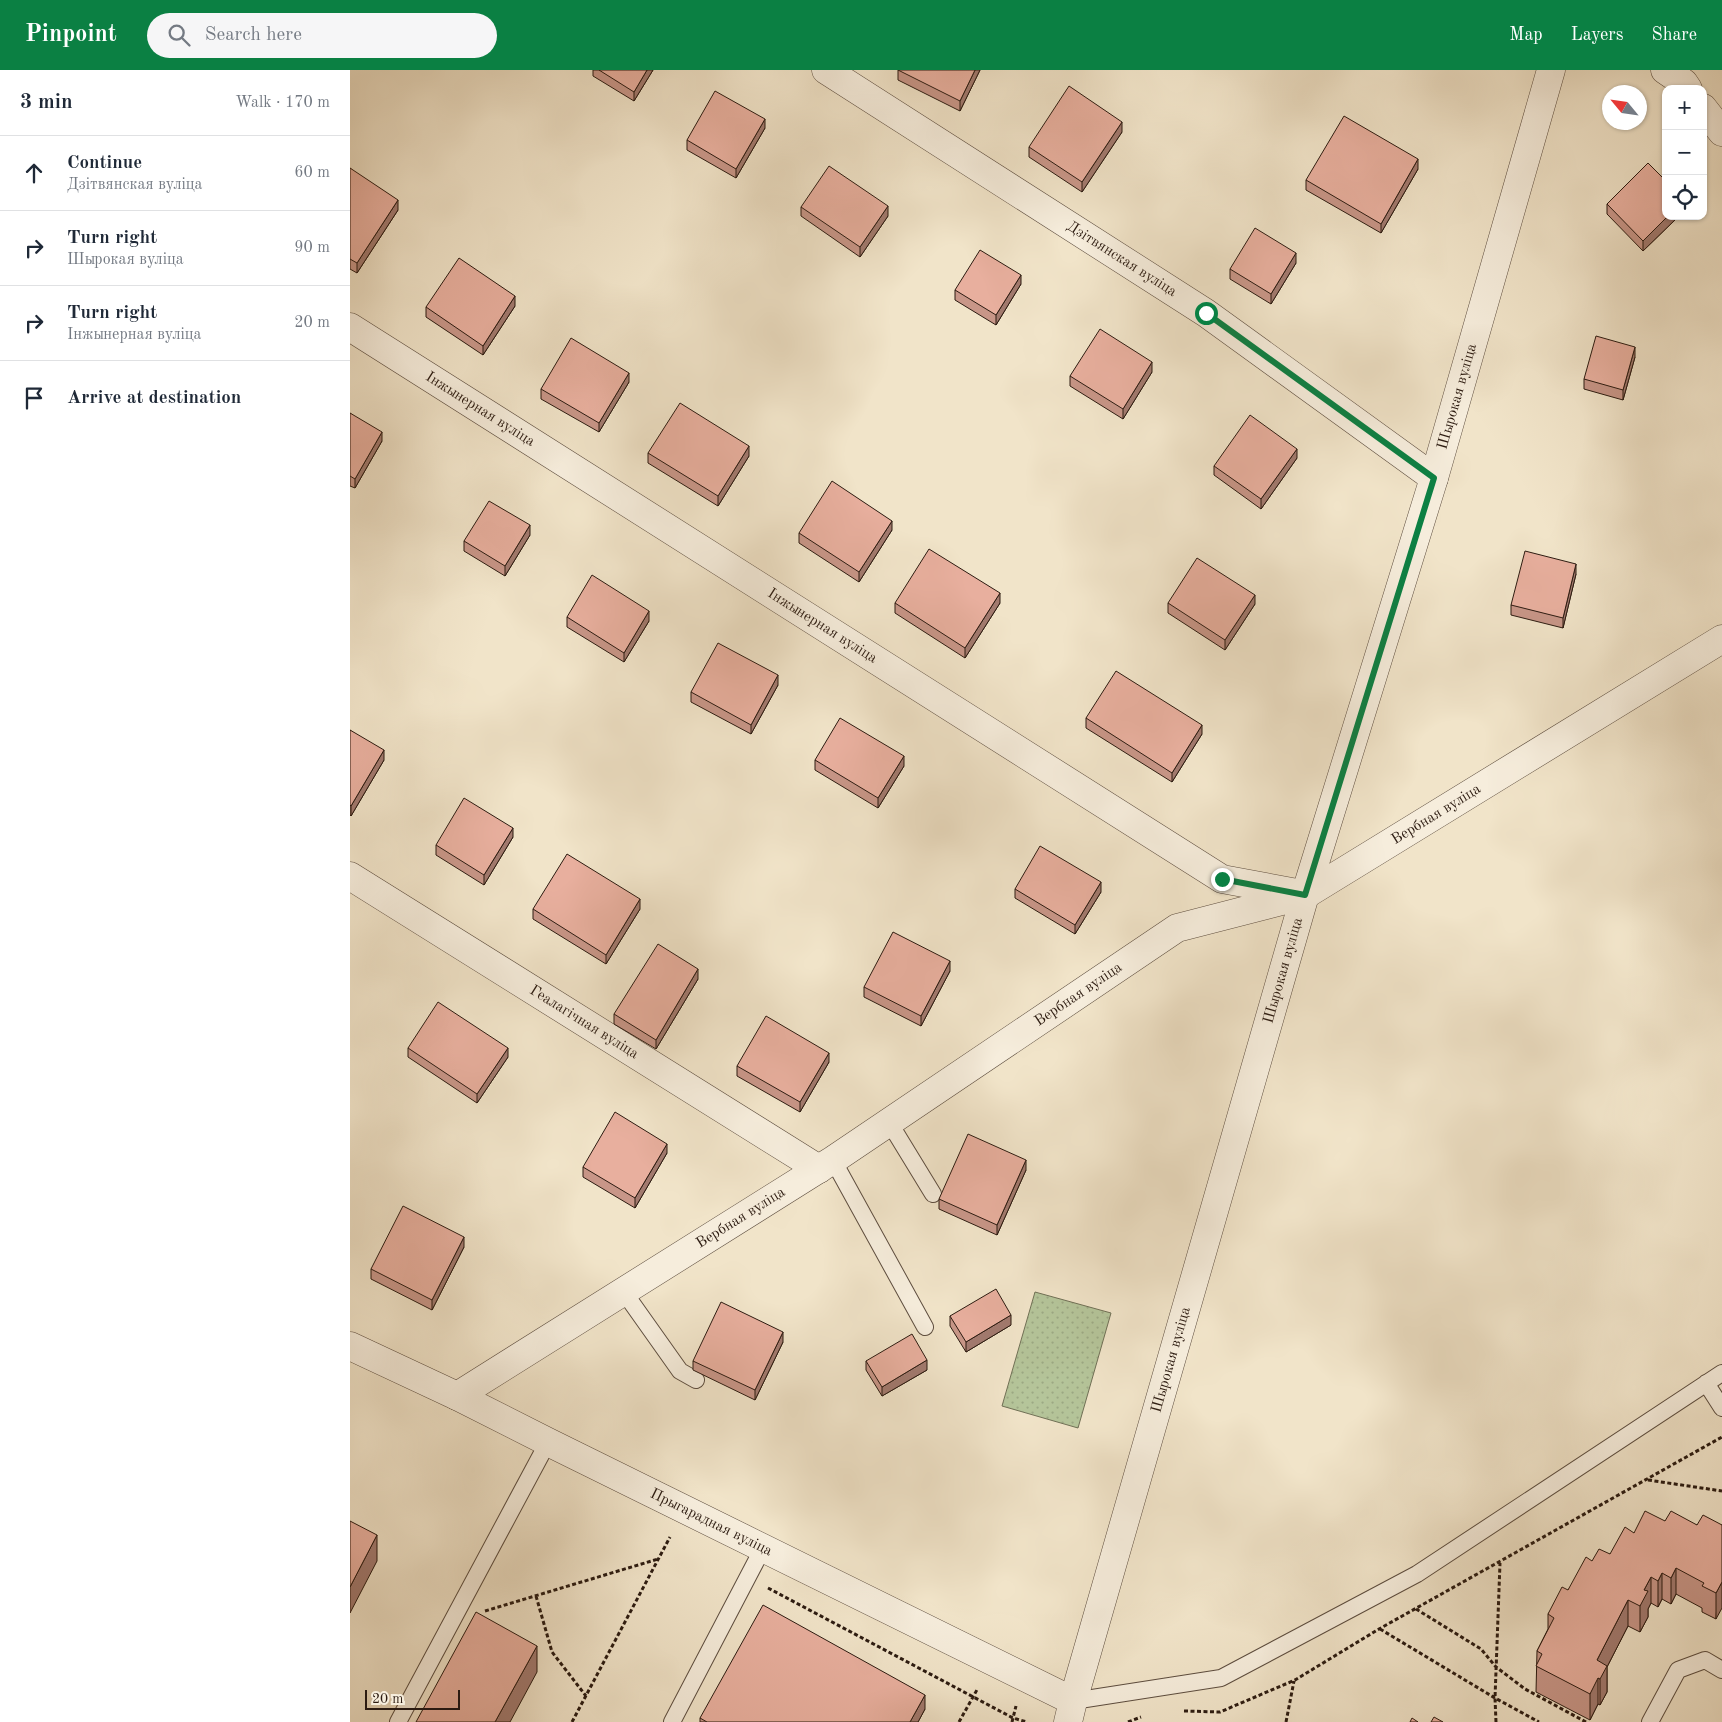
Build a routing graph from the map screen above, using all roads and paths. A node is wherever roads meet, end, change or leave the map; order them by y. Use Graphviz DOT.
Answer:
graph roads {
  1 [pos="826,70"];
  2 [pos="1551,70"];
  3 [pos="1666,70"];
  4 [pos="1685,85"];
  5 [pos="1707,113"];
  6 [pos="1722,132"];
  7 [pos="350,327"];
  8 [pos="1434,478"];
  9 [pos="1722,640"];
  10 [pos="350,876"];
  11 [pos="1305,895"];
  12 [pos="889,1122"];
  13 [pos="826,1164"];
  14 [pos="933,1194"];
  15 [pos="624,1292"];
  16 [pos="925,1327"];
  17 [pos="350,1346"];
  18 [pos="1722,1373"];
  19 [pos="696,1380"];
  20 [pos="1706,1383"];
  21 [pos="458,1396"];
  22 [pos="1722,1408"];
  23 [pos="548,1442"];
  24 [pos="1647,1480"];
  25 [pos="1722,1491"];
  26 [pos="685,1510"];
  27 [pos="763,1548"];
  28 [pos="659,1559"];
  29 [pos="1500,1563"];
  30 [pos="748,1577"];
  31 [pos="536,1596"];
  32 [pos="1416,1609"];
  33 [pos="452,1621"];
  34 [pos="1379,1629"];
  35 [pos="992,1661"];
  36 [pos="1496,1668"];
  37 [pos="1722,1670"];
  38 [pos="1295,1680"];
  39 [pos="586,1696"];
  40 [pos="973,1697"];
  41 [pos="1495,1698"];
  42 [pos="1071,1711"];
  43 [pos="398,1722"];
  44 [pos="572,1722"];
  45 [pos="672,1722"];
  46 [pos="959,1722"];
  47 [pos="1027,1722"];
  48 [pos="1286,1722"];
  49 [pos="1496,1722"];
  50 [pos="1539,1722"];
  51 [pos="1586,1722"];
  52 [pos="1650,1722"];
  1 -- 8 [label="street, Дзітвянская вуліца"];
  2 -- 8 [label="street, Шырокая вуліца"];
  3 -- 4 [label="street"];
  5 -- 6 [label="street"];
  7 -- 11 [label="street, Інжынерная вуліца"];
  8 -- 11 [label="street, Шырокая вуліца"];
  9 -- 11 [label="street, Вербная вуліца"];
  10 -- 13 [label="street, Геалагічная вуліца"];
  11 -- 12 [label="street, Вербная вуліца"];
  11 -- 42 [label="street, Шырокая вуліца"];
  12 -- 13 [label="street, Вербная вуліца"];
  12 -- 14 [label="lane"];
  13 -- 15 [label="street, Вербная вуліца"];
  13 -- 16 [label="lane"];
  15 -- 19 [label="lane"];
  15 -- 21 [label="street, Вербная вуліца"];
  17 -- 21 [label="street, Прыгарадная вуліца"];
  18 -- 20 [label="lane"];
  20 -- 22 [label="lane"];
  20 -- 42 [label="lane"];
  21 -- 23 [label="street, Прыгарадная вуліца"];
  23 -- 26 [label="street, Прыгарадная вуліца"];
  23 -- 33 [label="lane"];
  24 -- 25 [label="path"];
  26 -- 27 [label="street, Прыгарадная вуліца"];
  26 -- 28 [label="path"];
  27 -- 30 [label="lane"];
  27 -- 35 [label="street, Прыгарадная вуліца"];
  28 -- 31 [label="path"];
  28 -- 39 [label="path"];
  29 -- 36 [label="path"];
  30 -- 40 [label="path"];
  30 -- 45 [label="lane"];
  31 -- 33 [label="path"];
  31 -- 39 [label="path"];
  32 -- 36 [label="path"];
  33 -- 43 [label="lane"];
  34 -- 41 [label="path"];
  35 -- 40 [label="path"];
  35 -- 42 [label="street, Прыгарадная вуліца"];
  36 -- 41 [label="path"];
  36 -- 51 [label="path"];
  37 -- 52 [label="lane"];
  38 -- 48 [label="path"];
  39 -- 44 [label="path"];
  40 -- 46 [label="path"];
  40 -- 47 [label="path"];
  41 -- 49 [label="path"];
  41 -- 50 [label="path"];
}
